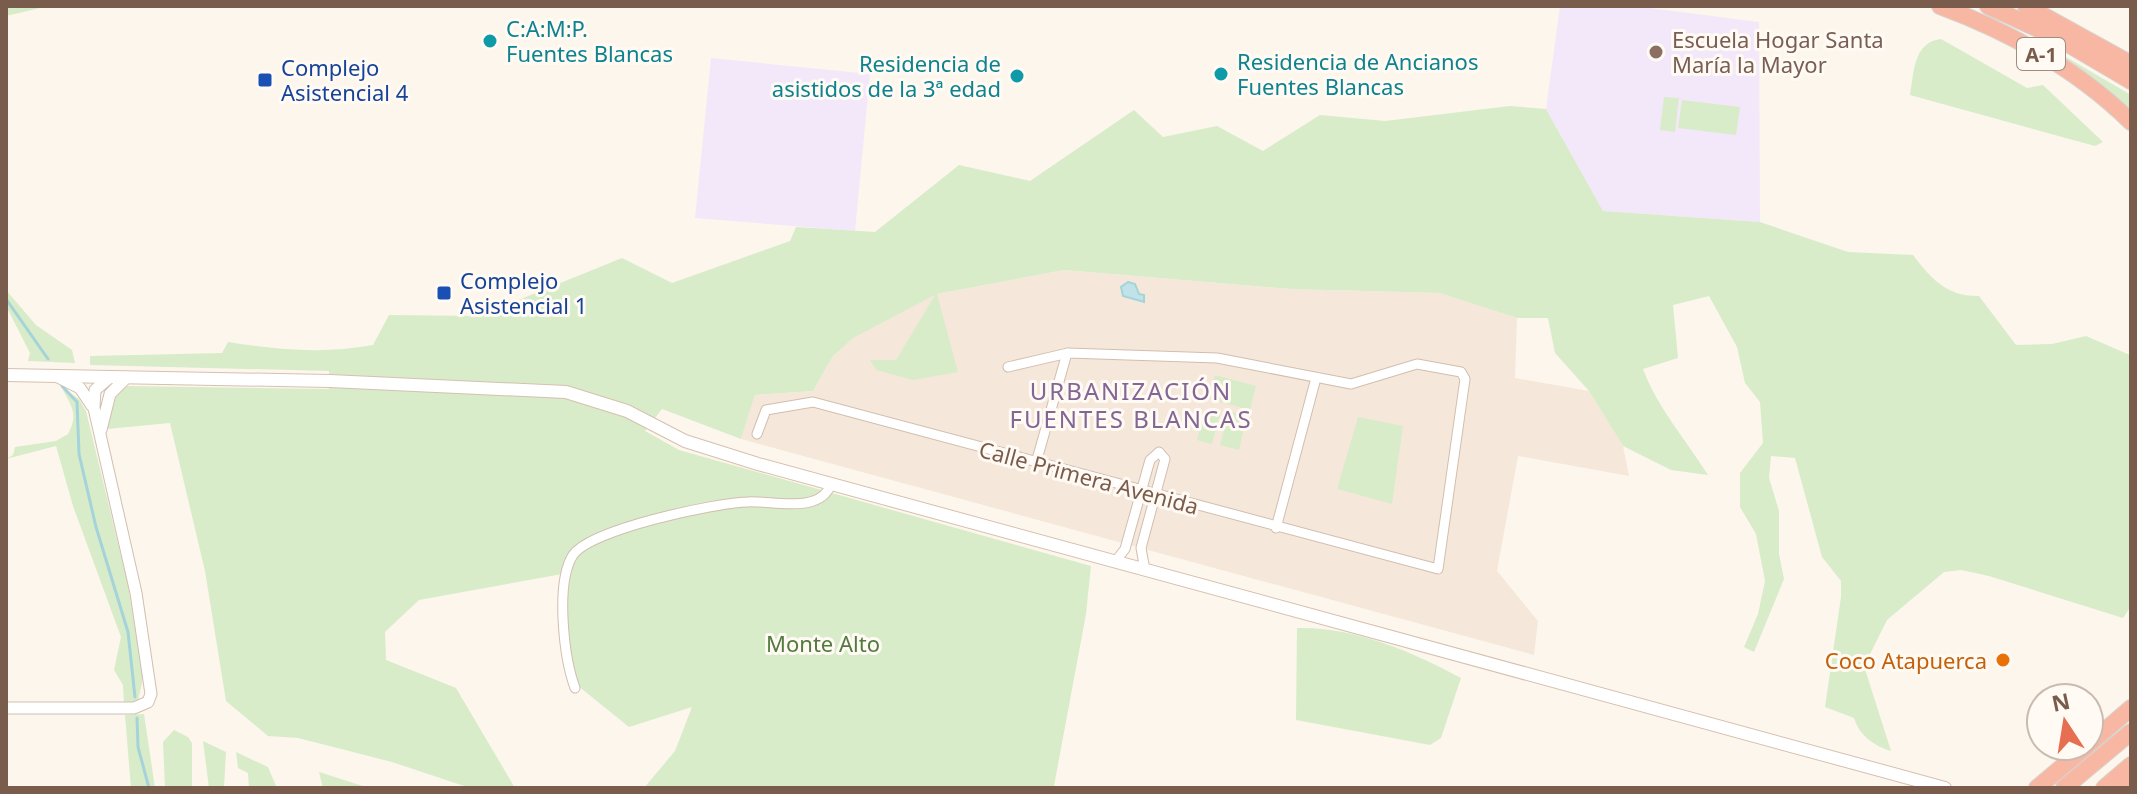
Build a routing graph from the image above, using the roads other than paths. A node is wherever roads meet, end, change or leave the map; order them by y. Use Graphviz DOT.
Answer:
graph roads {
  1 [pos="1940,6"];
  2 [pos="1988,6"];
  3 [pos="2026,6"];
  4 [pos="2041,6"];
  5 [pos="2131,52"];
  6 [pos="2131,64"];
  7 [pos="2131,81"];
  8 [pos="2131,122"];
  9 [pos="1067,353"];
  10 [pos="1008,367"];
  11 [pos="6,375"];
  12 [pos="53,376"];
  13 [pos="127,377"];
  14 [pos="105,378"];
  15 [pos="1316,378"];
  16 [pos="110,394"];
  17 [pos="94,408"];
  18 [pos="99,434"];
  19 [pos="757,434"];
  20 [pos="1036,463"];
  21 [pos="831,484"];
  22 [pos="1142,491"];
  23 [pos="1156,495"];
  24 [pos="1276,528"];
  25 [pos="1115,562"];
  26 [pos="1145,570"];
  27 [pos="575,688"];
  28 [pos="6,708"];
  29 [pos="2131,708"];
  30 [pos="2105,730"];
  31 [pos="2131,732"];
  32 [pos="2068,762"];
  33 [pos="2131,765"];
  34 [pos="2131,781"];
  35 [pos="1945,788"];
  36 [pos="2037,788"];
  37 [pos="2064,788"];
  38 [pos="2104,788"];
  39 [pos="2122,788"];
  1 -- 8 [label="highway, A-1"];
  2 -- 7 [label="highway"];
  3 -- 6 [label="highway, A-1"];
  4 -- 5 [label="highway"];
  9 -- 10 [label="street"];
  9 -- 15 [label="street"];
  9 -- 20 [label="street"];
  11 -- 12 [label="main road"];
  12 -- 14 [label="main road"];
  12 -- 17 [label="street"];
  13 -- 14 [label="main road"];
  13 -- 16 [label="street"];
  13 -- 21 [label="main road"];
  14 -- 16 [label="street"];
  14 -- 17 [label="street"];
  15 -- 24 [label="street"];
  15 -- 24 [label="street, Calle Primera Avenida"];
  16 -- 18 [label="street"];
  17 -- 18 [label="street"];
  18 -- 28 [label="street"];
  19 -- 20 [label="street, Calle Primera Avenida"];
  20 -- 22 [label="street, Calle Primera Avenida"];
  21 -- 25 [label="main road"];
  21 -- 27 [label="street"];
  22 -- 23 [label="street, Calle Primera Avenida"];
  22 -- 23 [label="street"];
  22 -- 25 [label="street"];
  23 -- 24 [label="street, Calle Primera Avenida"];
  23 -- 26 [label="street"];
  25 -- 26 [label="main road"];
  26 -- 35 [label="main road"];
  29 -- 30 [label="highway"];
  31 -- 37 [label="highway"];
  32 -- 36 [label="highway"];
  33 -- 38 [label="highway"];
  34 -- 39 [label="highway"];
}
